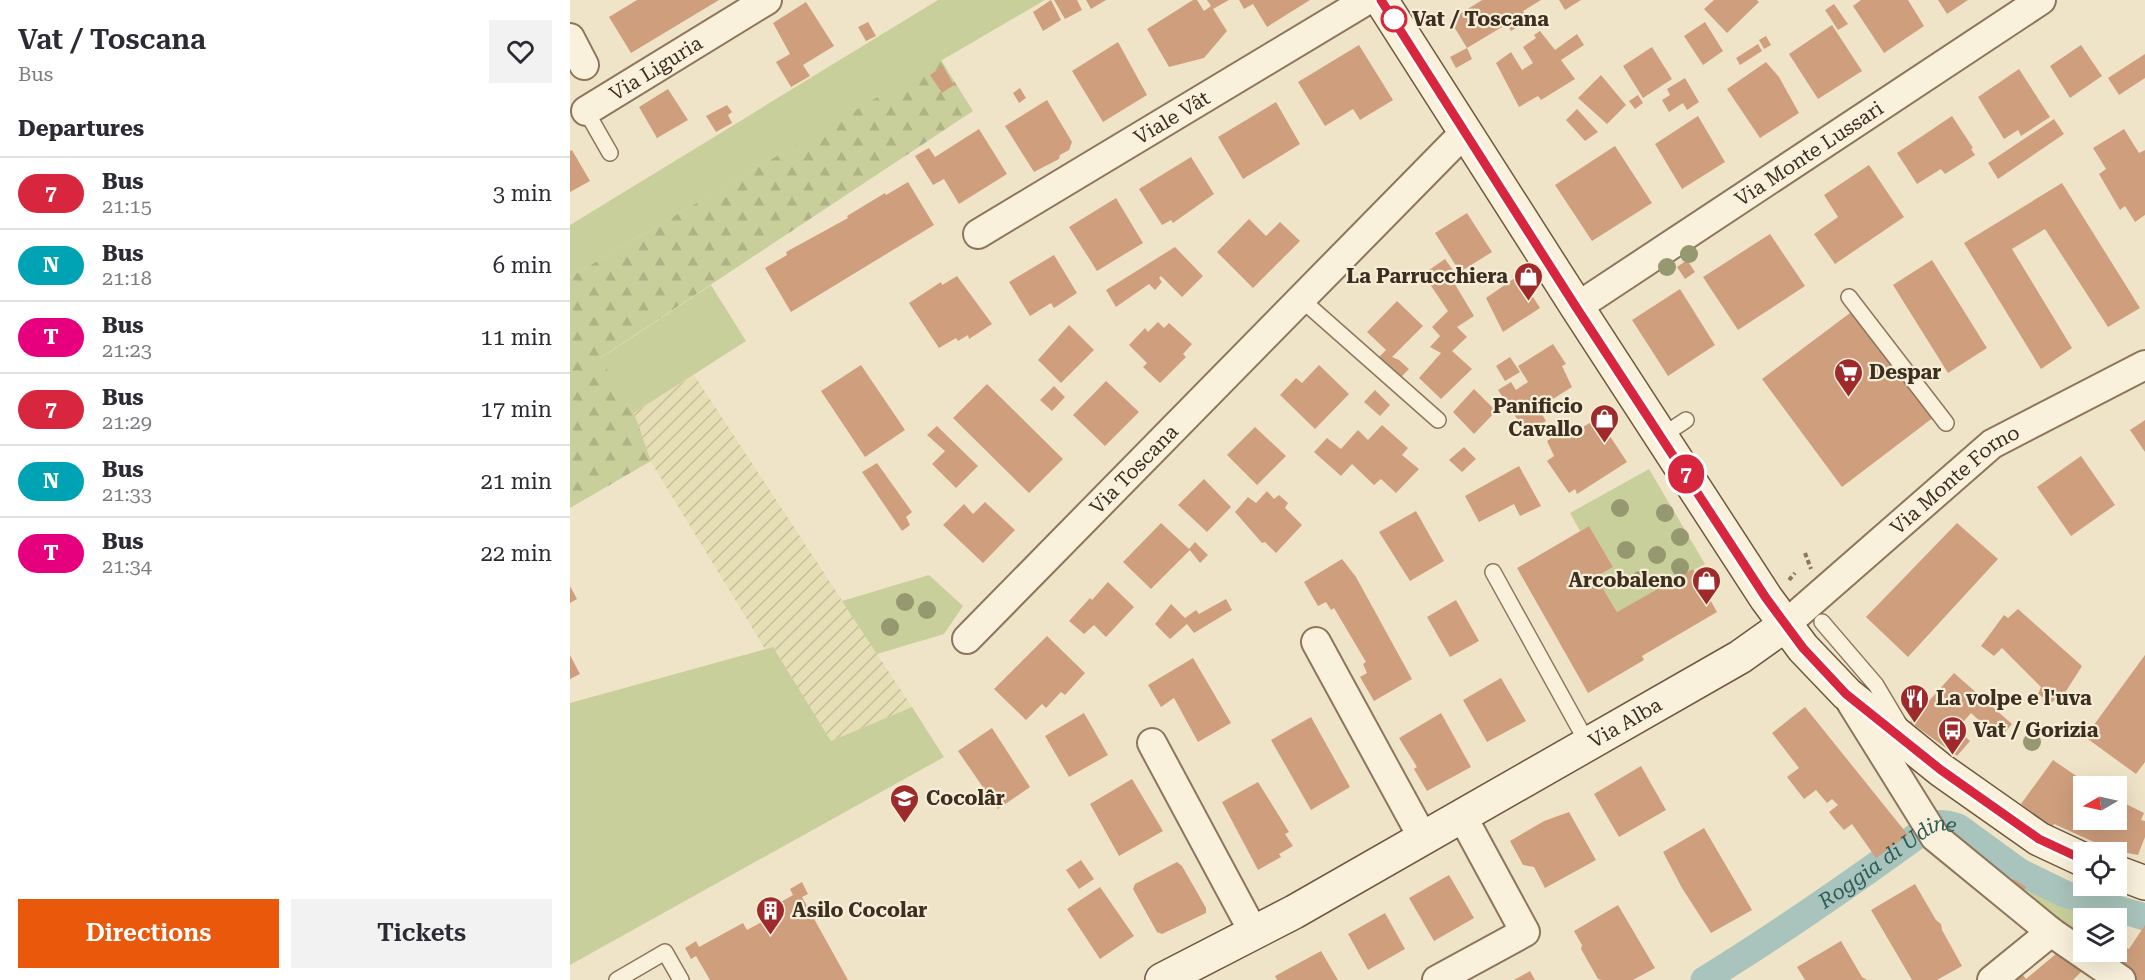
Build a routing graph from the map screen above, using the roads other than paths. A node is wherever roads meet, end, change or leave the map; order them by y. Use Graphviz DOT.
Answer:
graph roads {
  1 [pos="767,0"];
  2 [pos="1366,0"];
  3 [pos="1381,0"];
  4 [pos="2041,0"];
  5 [pos="570,38"];
  6 [pos="584,64"];
  7 [pos="586,111"];
  8 [pos="1466,131"];
  9 [pos="610,153"];
  10 [pos="978,234"];
  11 [pos="1849,297"];
  12 [pos="1301,299"];
  13 [pos="1576,307"];
  14 [pos="2145,365"];
  15 [pos="1438,420"];
  16 [pos="1946,423"];
  17 [pos="1493,572"];
  18 [pos="1822,622"];
  19 [pos="1785,625"];
  20 [pos="968,639"];
  21 [pos="1317,642"];
  22 [pos="1846,694"];
  23 [pos="1152,743"];
  24 [pos="1588,744"];
  25 [pos="1908,745"];
  26 [pos="1462,816"];
  27 [pos="1423,838"];
  28 [pos="2073,855"];
  29 [pos="2051,932"];
  30 [pos="1254,933"];
  31 [pos="617,980"];
  32 [pos="681,980"];
  33 [pos="1162,980"];
  34 [pos="1437,980"];
  35 [pos="1992,980"];
  36 [pos="2121,980"];
  1 -- 7 [label="street, Via Liguria"];
  2 -- 10 [label="street, Viale Vât"];
  3 -- 8 [label="main road"];
  4 -- 13 [label="street, Via Monte Lussari"];
  5 -- 6 [label="street"];
  7 -- 9 [label="lane, Via Liguria"];
  8 -- 12 [label="street, Via Toscana"];
  8 -- 13 [label="main road"];
  11 -- 16 [label="lane"];
  12 -- 15 [label="lane"];
  12 -- 20 [label="street, Via Toscana"];
  13 -- 19 [label="main road"];
  14 -- 19 [label="street, Via Monte Forno"];
  17 -- 24 [label="lane"];
  18 -- 25 [label="lane"];
  19 -- 22 [label="main road"];
  19 -- 24 [label="main road, Via Alba"];
  21 -- 27 [label="street"];
  22 -- 25 [label="main road"];
  22 -- 29 [label="street"];
  23 -- 30 [label="street"];
  24 -- 26 [label="main road, Via Alba"];
  25 -- 28 [label="main road"];
  26 -- 27 [label="main road, Via Alba"];
  26 -- 34 [label="street"];
  27 -- 30 [label="main road, Via Alba"];
  29 -- 35 [label="street"];
  29 -- 36 [label="street"];
  30 -- 33 [label="main road, Via Alba"];
  31 -- 32 [label="lane"];
}
